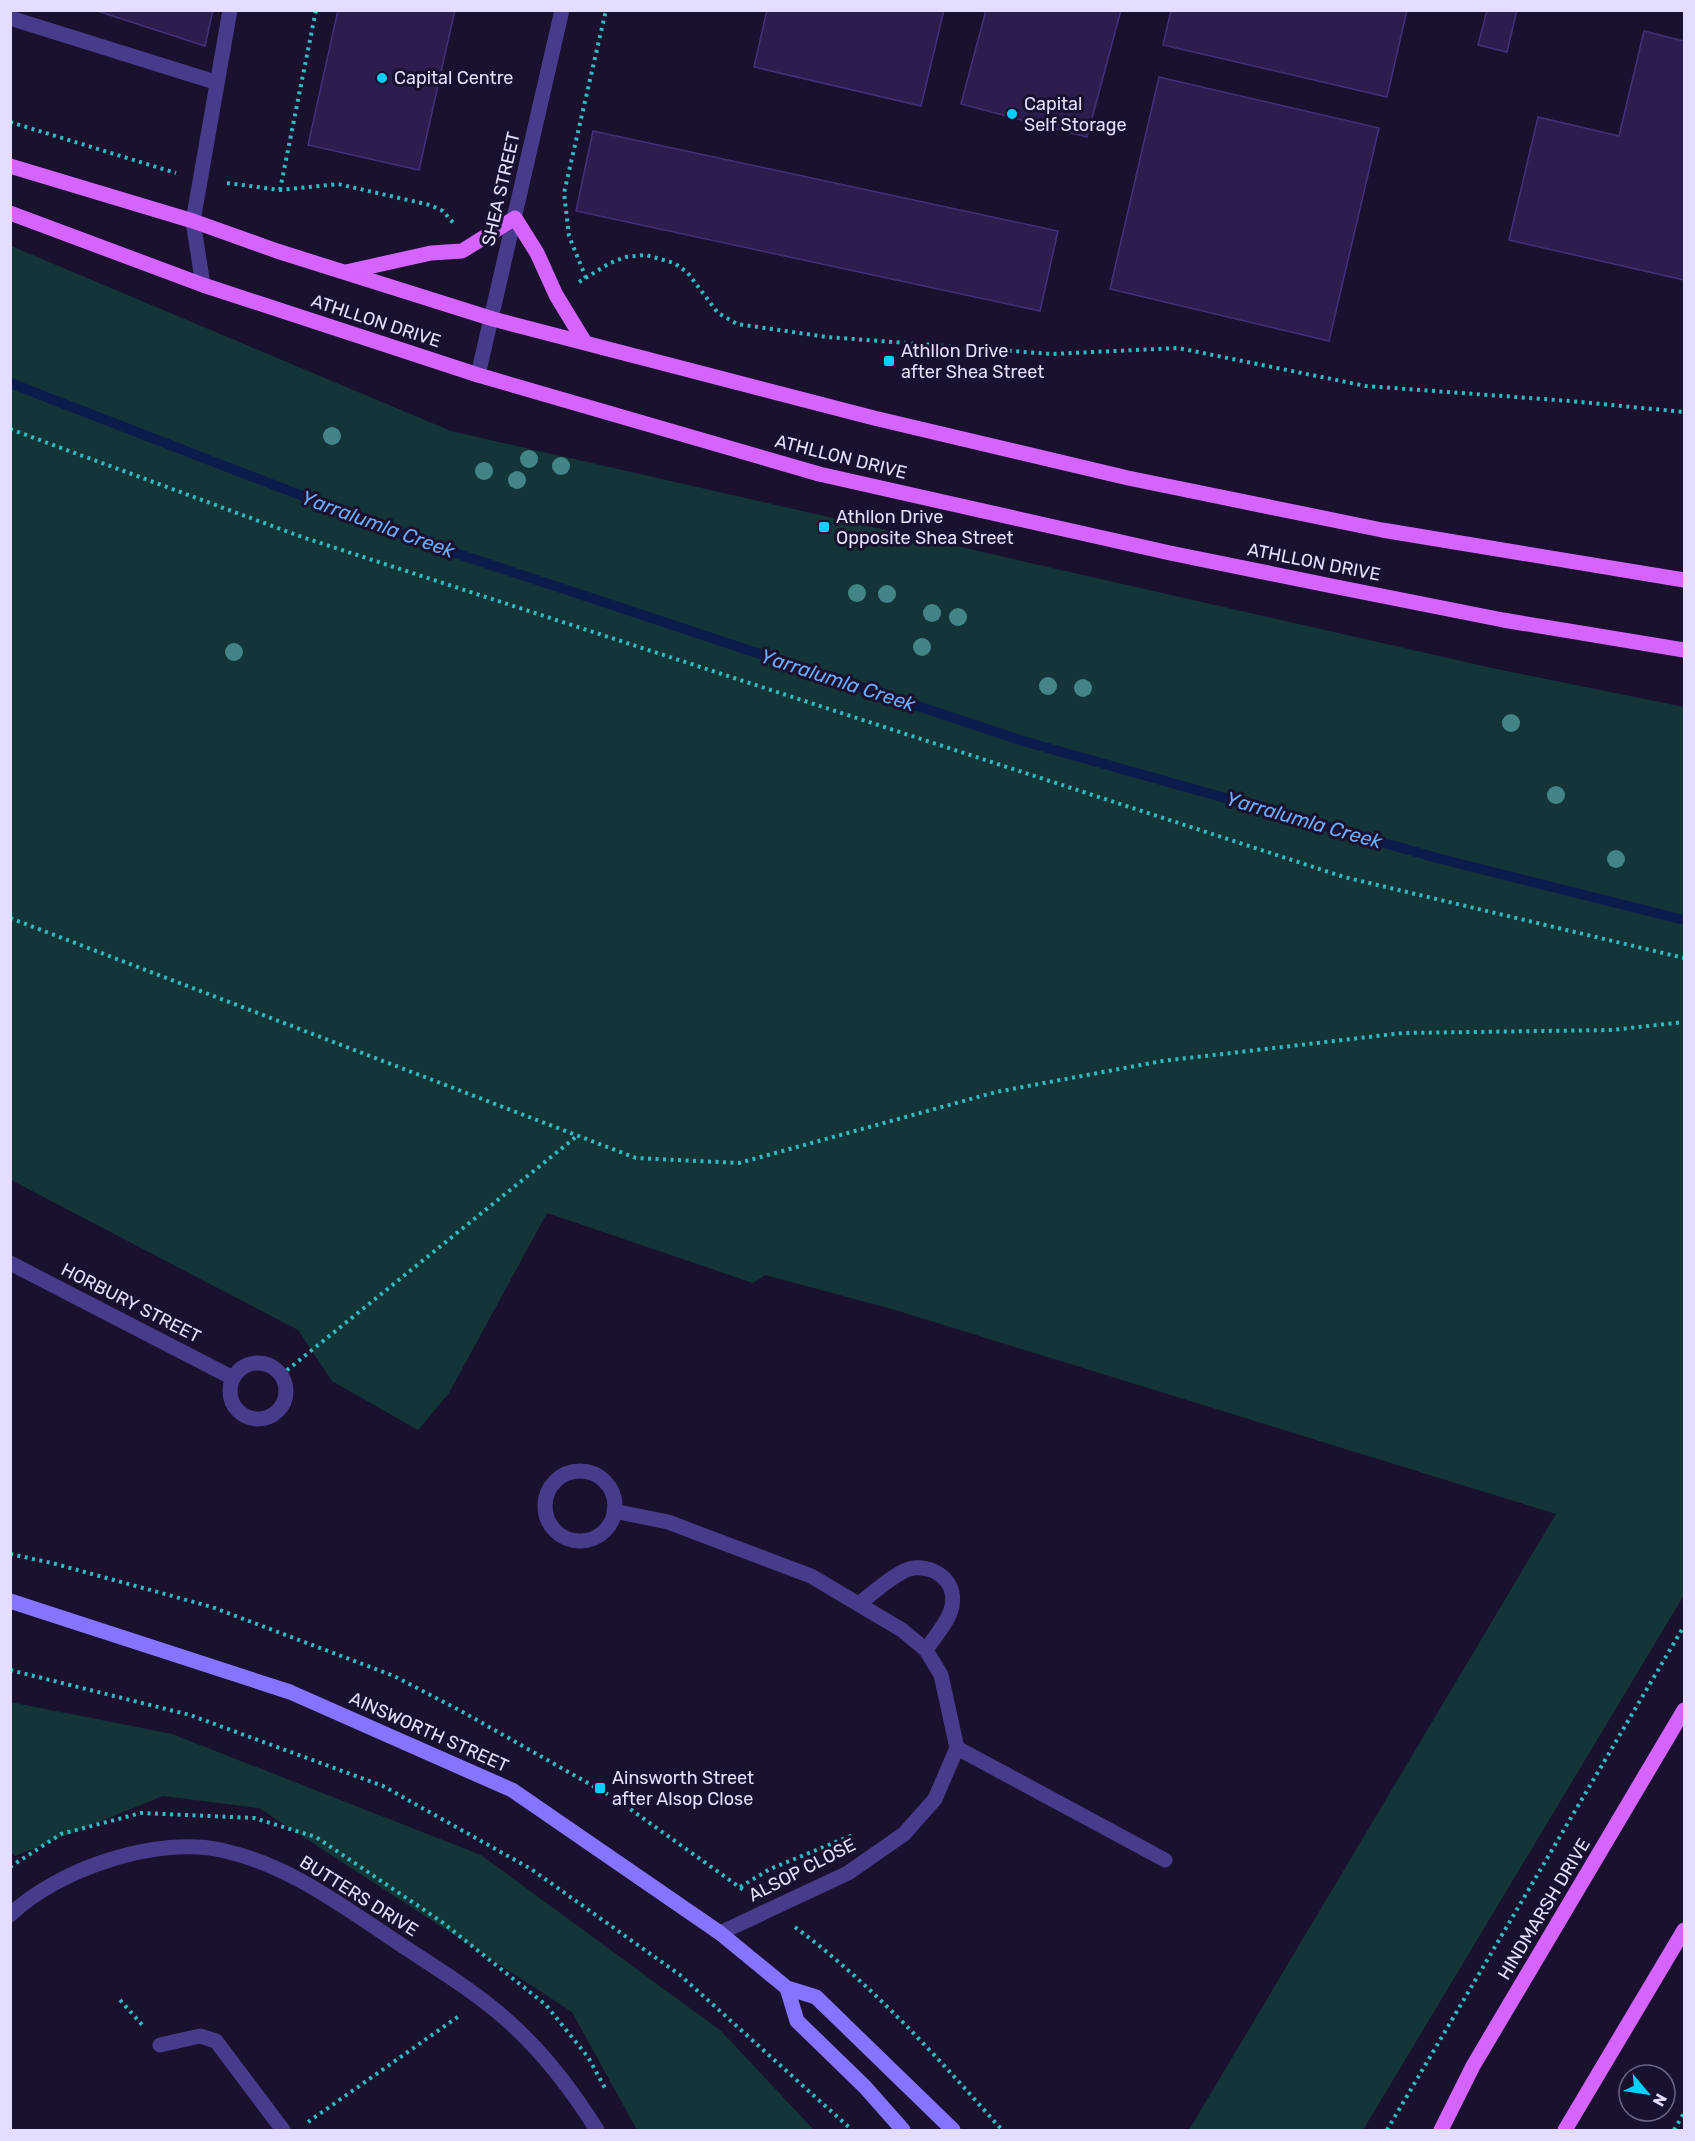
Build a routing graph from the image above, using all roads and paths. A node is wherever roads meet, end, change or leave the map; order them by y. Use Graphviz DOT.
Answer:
graph roads {
  1 [pos="230,10"];
  2 [pos="316,10"];
  3 [pos="562,10"];
  4 [pos="606,10"];
  5 [pos="10,18"];
  6 [pos="215,82"];
  7 [pos="10,122"];
  8 [pos="10,166"];
  9 [pos="199,180"];
  10 [pos="280,190"];
  11 [pos="430,205"];
  12 [pos="10,213"];
  13 [pos="514,218"];
  14 [pos="193,221"];
  15 [pos="346,272"];
  16 [pos="586,278"];
  17 [pos="202,285"];
  18 [pos="554,289"];
  19 [pos="493,319"];
  20 [pos="584,342"];
  21 [pos="478,375"];
  22 [pos="1684,412"];
  23 [pos="10,429"];
  24 [pos="1684,580"];
  25 [pos="1684,650"];
  26 [pos="10,918"];
  27 [pos="1684,958"];
  28 [pos="1684,1022"];
  29 [pos="578,1135"];
  30 [pos="10,1263"];
  31 [pos="281,1375"];
  32 [pos="233,1378"];
  33 [pos="614,1511"];
  34 [pos="10,1601"];
  35 [pos="860,1603"];
  36 [pos="1684,1626"];
  37 [pos="926,1650"];
  38 [pos="10,1670"];
  39 [pos="1684,1710"];
  40 [pos="957,1748"];
  41 [pos="858,1834"];
  42 [pos="1165,1860"];
  43 [pos="740,1887"];
  44 [pos="11,1913"];
  45 [pos="1684,1930"];
  46 [pos="720,1933"];
  47 [pos="787,1988"];
  48 [pos="120,2000"];
  49 [pos="482,2000"];
  50 [pos="160,2045"];
  51 [pos="1684,2113"];
  52 [pos="304,2124"];
  53 [pos="283,2130"];
  54 [pos="597,2130"];
  55 [pos="852,2130"];
  56 [pos="903,2130"];
  57 [pos="953,2130"];
  58 [pos="1387,2130"];
  59 [pos="1441,2130"];
  60 [pos="1565,2130"];
  61 [pos="1674,2130"];
  1 -- 6 [label="street"];
  2 -- 10 [label="path"];
  3 -- 13 [label="street, SHEA STREET"];
  4 -- 16 [label="path"];
  5 -- 6 [label="street"];
  6 -- 9 [label="street"];
  7 -- 9 [label="path"];
  8 -- 14 [label="main road, ATHLLON DRIVE"];
  9 -- 10 [label="path"];
  9 -- 14 [label="street"];
  10 -- 11 [label="path"];
  12 -- 17 [label="main road, ATHLLON DRIVE"];
  13 -- 15 [label="main road"];
  13 -- 18 [label="main road"];
  13 -- 19 [label="street, SHEA STREET"];
  14 -- 15 [label="main road, ATHLLON DRIVE"];
  14 -- 17 [label="street"];
  15 -- 19 [label="main road, ATHLLON DRIVE"];
  16 -- 18 [label="path"];
  16 -- 22 [label="path"];
  17 -- 21 [label="main road, ATHLLON DRIVE"];
  18 -- 20 [label="main road"];
  19 -- 20 [label="main road, ATHLLON DRIVE"];
  19 -- 21 [label="street, SHEA STREET"];
  20 -- 24 [label="main road, ATHLLON DRIVE"];
  21 -- 25 [label="main road, ATHLLON DRIVE"];
  23 -- 27 [label="path"];
  26 -- 29 [label="path"];
  28 -- 29 [label="path"];
  29 -- 31 [label="path"];
  30 -- 32 [label="street, HORBURY STREET"];
  31 -- 32 [label="street"];
  31 -- 32 [label="street"];
  33 -- 33 [label="street"];
  33 -- 35 [label="street"];
  34 -- 46 [label="street, AINSWORTH STREET"];
  35 -- 37 [label="street"];
  35 -- 37 [label="street"];
  36 -- 58 [label="path"];
  37 -- 40 [label="street"];
  38 -- 55 [label="path"];
  39 -- 59 [label="main road, HINDMARSH DRIVE"];
  40 -- 42 [label="street"];
  40 -- 46 [label="street, ALSOP CLOSE"];
  41 -- 43 [label="path"];
  44 -- 49 [label="street, BUTTERS DRIVE"];
  45 -- 60 [label="main road"];
  46 -- 47 [label="street, AINSWORTH STREET"];
  47 -- 56 [label="street"];
  47 -- 57 [label="street, AINSWORTH STREET"];
  48 -- 50 [label="path"];
  49 -- 52 [label="path"];
  49 -- 54 [label="street, BUTTERS DRIVE"];
  50 -- 53 [label="street"];
  51 -- 61 [label="path"];
}
